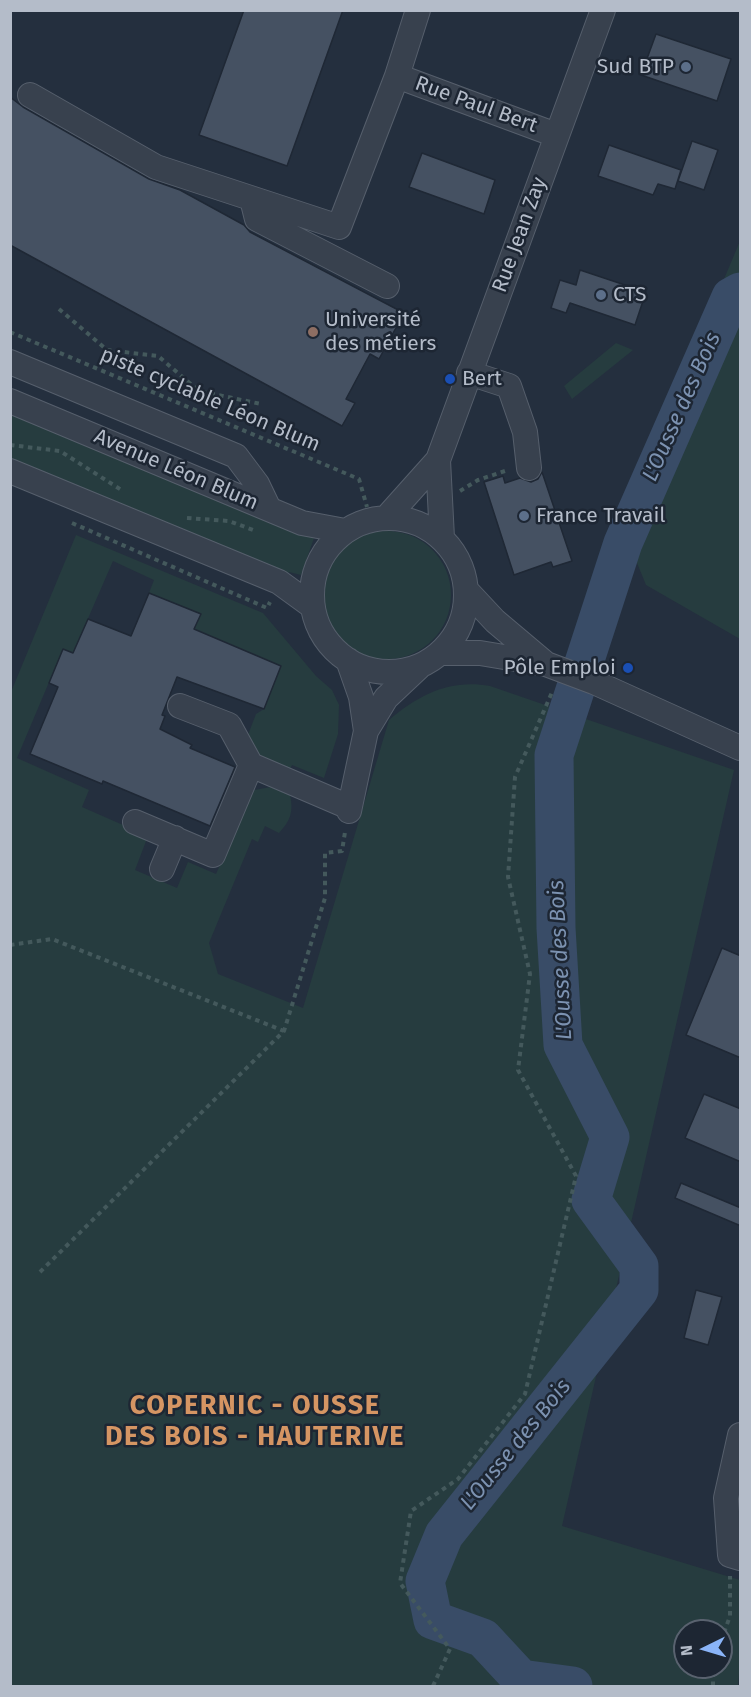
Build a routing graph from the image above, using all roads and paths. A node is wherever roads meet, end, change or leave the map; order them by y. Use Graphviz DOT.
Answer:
graph roads {
  1 [pos="418,10"];
  2 [pos="603,10"];
  3 [pos="397,76"];
  4 [pos="30,95"];
  5 [pos="556,135"];
  6 [pos="252,199"];
  7 [pos="387,286"];
  8 [pos="59,309"];
  9 [pos="10,332"];
  10 [pos="10,362"];
  11 [pos="469,373"];
  12 [pos="10,401"];
  13 [pos="261,404"];
  14 [pos="10,445"];
  15 [pos="438,460"];
  16 [pos="522,468"];
  17 [pos="10,471"];
  18 [pos="127,494"];
  19 [pos="440,499"];
  20 [pos="268,509"];
  21 [pos="186,518"];
  22 [pos="379,518"];
  23 [pos="64,520"];
  24 [pos="345,531"];
  25 [pos="261,532"];
  26 [pos="442,538"];
  27 [pos="279,582"];
  28 [pos="467,591"];
  29 [pos="312,606"];
  30 [pos="441,653"];
  31 [pos="348,660"];
  32 [pos="419,667"];
  33 [pos="554,667"];
  34 [pos="180,706"];
  35 [pos="366,731"];
  36 [pos="741,748"];
  37 [pos="251,765"];
  38 [pos="349,809"];
  39 [pos="135,822"];
  40 [pos="175,838"];
  41 [pos="162,869"];
  42 [pos="10,945"];
  43 [pos="284,1031"];
  44 [pos="40,1272"];
  45 [pos="741,1435"];
  46 [pos="735,1556"];
  47 [pos="729,1619"];
  48 [pos="433,1686"];
  1 -- 3 [label="street, Rue Paul Bert"];
  2 -- 5 [label="street, Rue Jean Zay"];
  3 -- 5 [label="street, Rue Paul Bert"];
  3 -- 6 [label="street, Rue Paul Bert"];
  4 -- 6 [label="street"];
  5 -- 11 [label="street, Rue Jean Zay"];
  6 -- 7 [label="street"];
  8 -- 13 [label="path"];
  9 -- 22 [label="path, piste cyclable Léon Blum"];
  10 -- 20 [label="street"];
  11 -- 15 [label="street, Rue Jean Zay"];
  11 -- 16 [label="street"];
  12 -- 20 [label="street, Avenue Léon Blum"];
  14 -- 18 [label="path"];
  15 -- 19 [label="street, Rue Jean Zay"];
  15 -- 22 [label="street, Rue Jean Zay"];
  16 -- 19 [label="path"];
  17 -- 27 [label="street"];
  19 -- 26 [label="street, Rue Jean Zay"];
  20 -- 24 [label="street, Avenue Léon Blum"];
  21 -- 25 [label="path"];
  22 -- 24 [label="street"];
  22 -- 26 [label="street"];
  23 -- 27 [label="path"];
  24 -- 29 [label="street"];
  26 -- 28 [label="street"];
  27 -- 29 [label="street"];
  28 -- 30 [label="street"];
  28 -- 33 [label="street"];
  29 -- 31 [label="street"];
  30 -- 32 [label="street"];
  30 -- 33 [label="street"];
  31 -- 32 [label="street"];
  31 -- 35 [label="street"];
  32 -- 35 [label="street"];
  33 -- 36 [label="street"];
  33 -- 48 [label="path"];
  34 -- 37 [label="street"];
  35 -- 38 [label="street"];
  37 -- 38 [label="street"];
  37 -- 40 [label="street"];
  38 -- 43 [label="path"];
  39 -- 40 [label="street"];
  40 -- 41 [label="street"];
  42 -- 43 [label="path"];
  43 -- 44 [label="path"];
  45 -- 46 [label="street"];
  46 -- 47 [label="path"];
}
